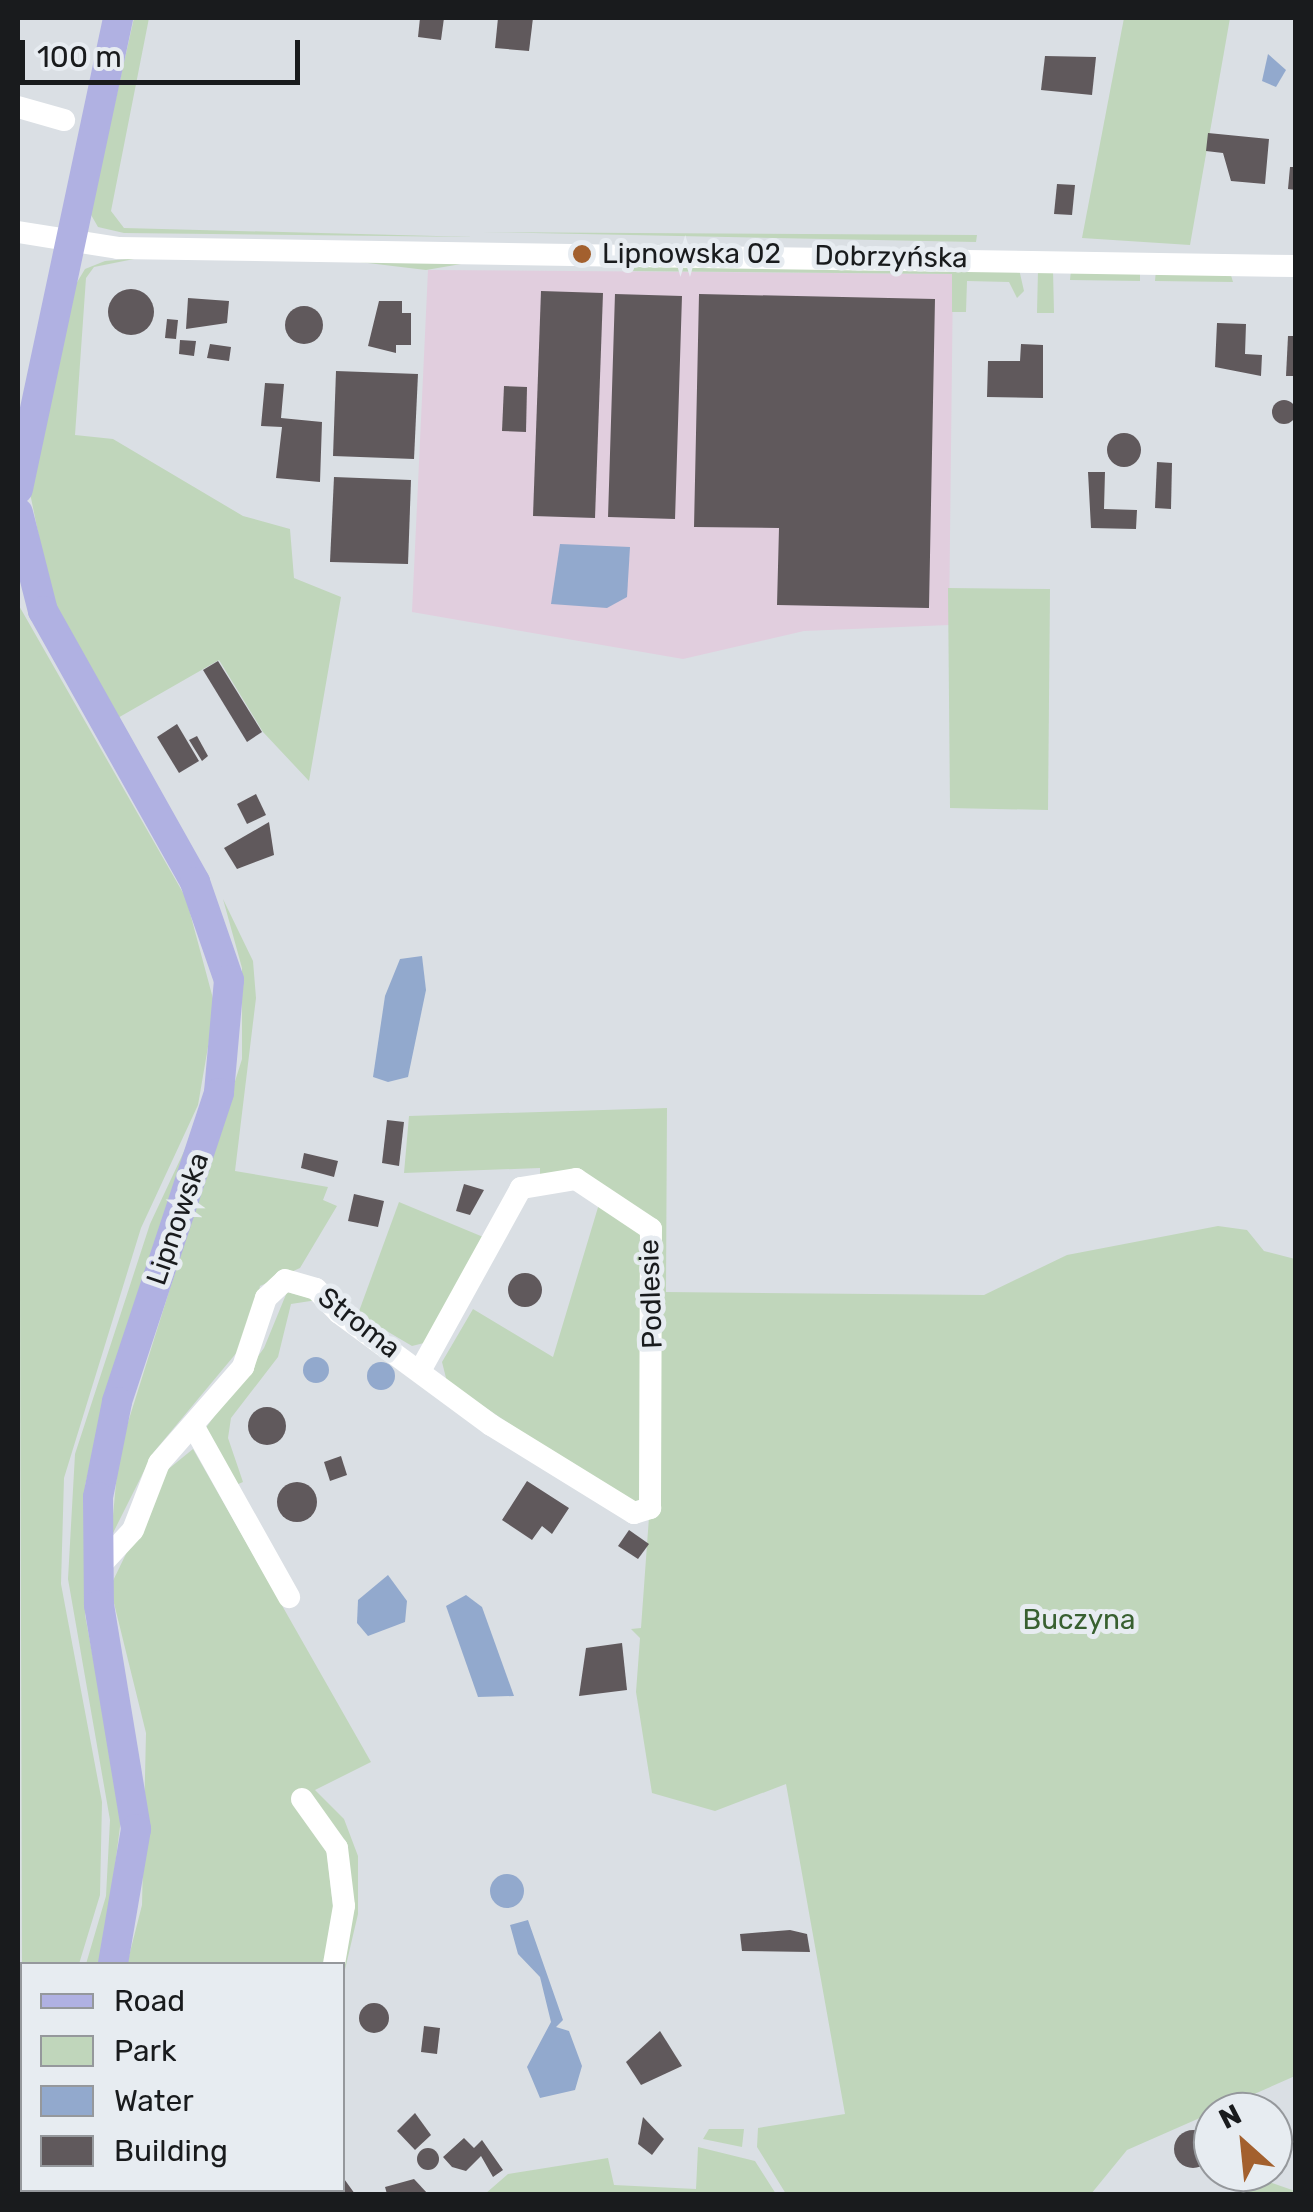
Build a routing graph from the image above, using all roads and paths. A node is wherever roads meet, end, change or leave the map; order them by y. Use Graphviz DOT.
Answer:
graph roads {
  1 [pos="118,18"];
  2 [pos="18,107"];
  3 [pos="64,120"];
  4 [pos="18,232"];
  5 [pos="67,246"];
  6 [pos="1296,266"];
  7 [pos="18,489"];
  8 [pos="18,514"];
  9 [pos="20,552"];
  10 [pos="420,1371"];
  11 [pos="194,1427"];
  12 [pos="624,1507"];
  13 [pos="96,1570"];
  14 [pos="289,1597"];
  15 [pos="302,1799"];
  16 [pos="113,1962"];
  17 [pos="334,1962"];
  1 -- 5 [label="main road"];
  2 -- 3 [label="street"];
  4 -- 5 [label="street, Dobrzyńska"];
  5 -- 6 [label="street, Dobrzyńska"];
  5 -- 7 [label="main road"];
  8 -- 9 [label="main road, Lipnowska"];
  9 -- 13 [label="main road, Lipnowska"];
  10 -- 11 [label="street, Stroma"];
  10 -- 12 [label="street, Stroma"];
  10 -- 12 [label="street, Podlesie"];
  11 -- 13 [label="street, Stroma"];
  11 -- 14 [label="street"];
  13 -- 16 [label="main road, Lipnowska"];
  15 -- 17 [label="street"];
}
